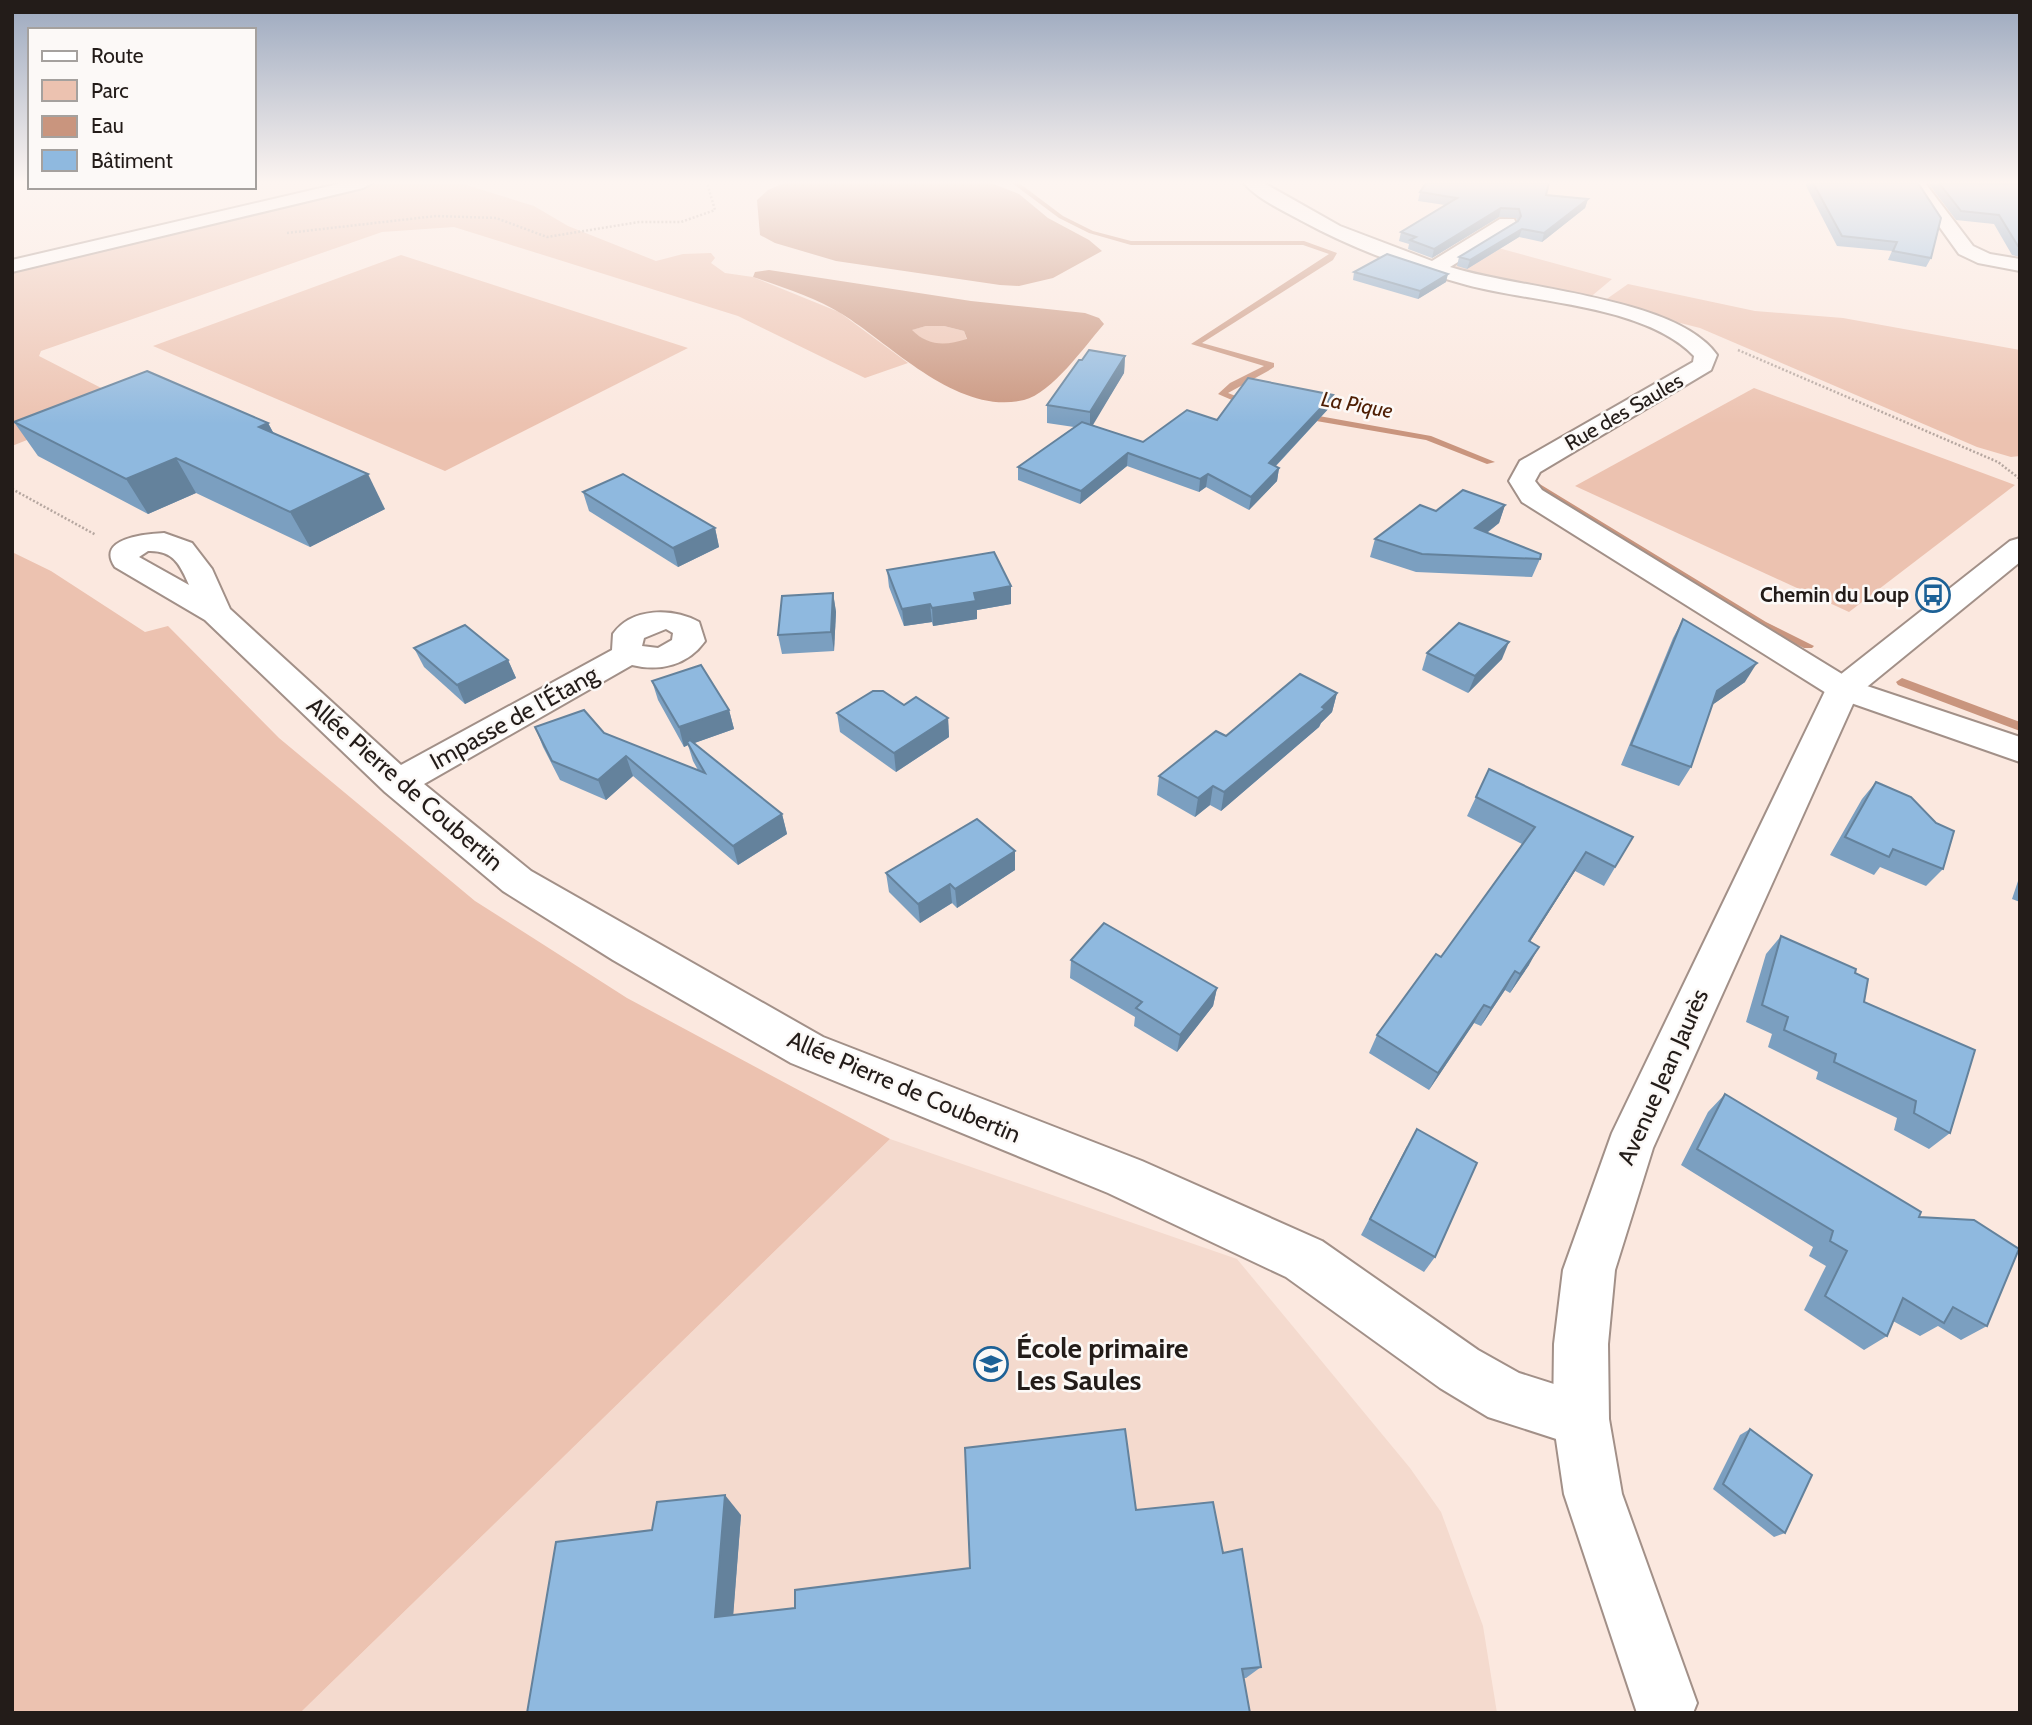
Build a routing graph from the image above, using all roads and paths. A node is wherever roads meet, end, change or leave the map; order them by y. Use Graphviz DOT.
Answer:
graph roads {
  1 [pos="1422,264"];
  2 [pos="1442,264"];
  3 [pos="1435,268"];
  4 [pos="1692,339"];
  5 [pos="2020,479"];
  6 [pos="12,489"];
  7 [pos="2020,547"];
  8 [pos="124,551"];
  9 [pos="630,653"];
  10 [pos="1843,689"];
  11 [pos="2020,750"];
  12 [pos="398,783"];
  13 [pos="1581,1419"];
  14 [pos="1663,1710"];
  1 -- 3 [label="street, Rue des Saules"];
  2 -- 3 [label="street"];
  3 -- 4 [label="street, Rue des Saules"];
  4 -- 5 [label="path"];
  4 -- 10 [label="street, Rue des Saules"];
  6 -- 8 [label="path"];
  7 -- 10 [label="street, Avenue Jean Jaurès"];
  8 -- 12 [label="street, Allée Pierre de Coubertin"];
  9 -- 12 [label="street, Impasse de l'Étang"];
  10 -- 11 [label="street"];
  10 -- 13 [label="street, Avenue Jean Jaurès"];
  12 -- 13 [label="street, Allée Pierre de Coubertin"];
  13 -- 14 [label="street, Avenue Jean Jaurès"];
}
